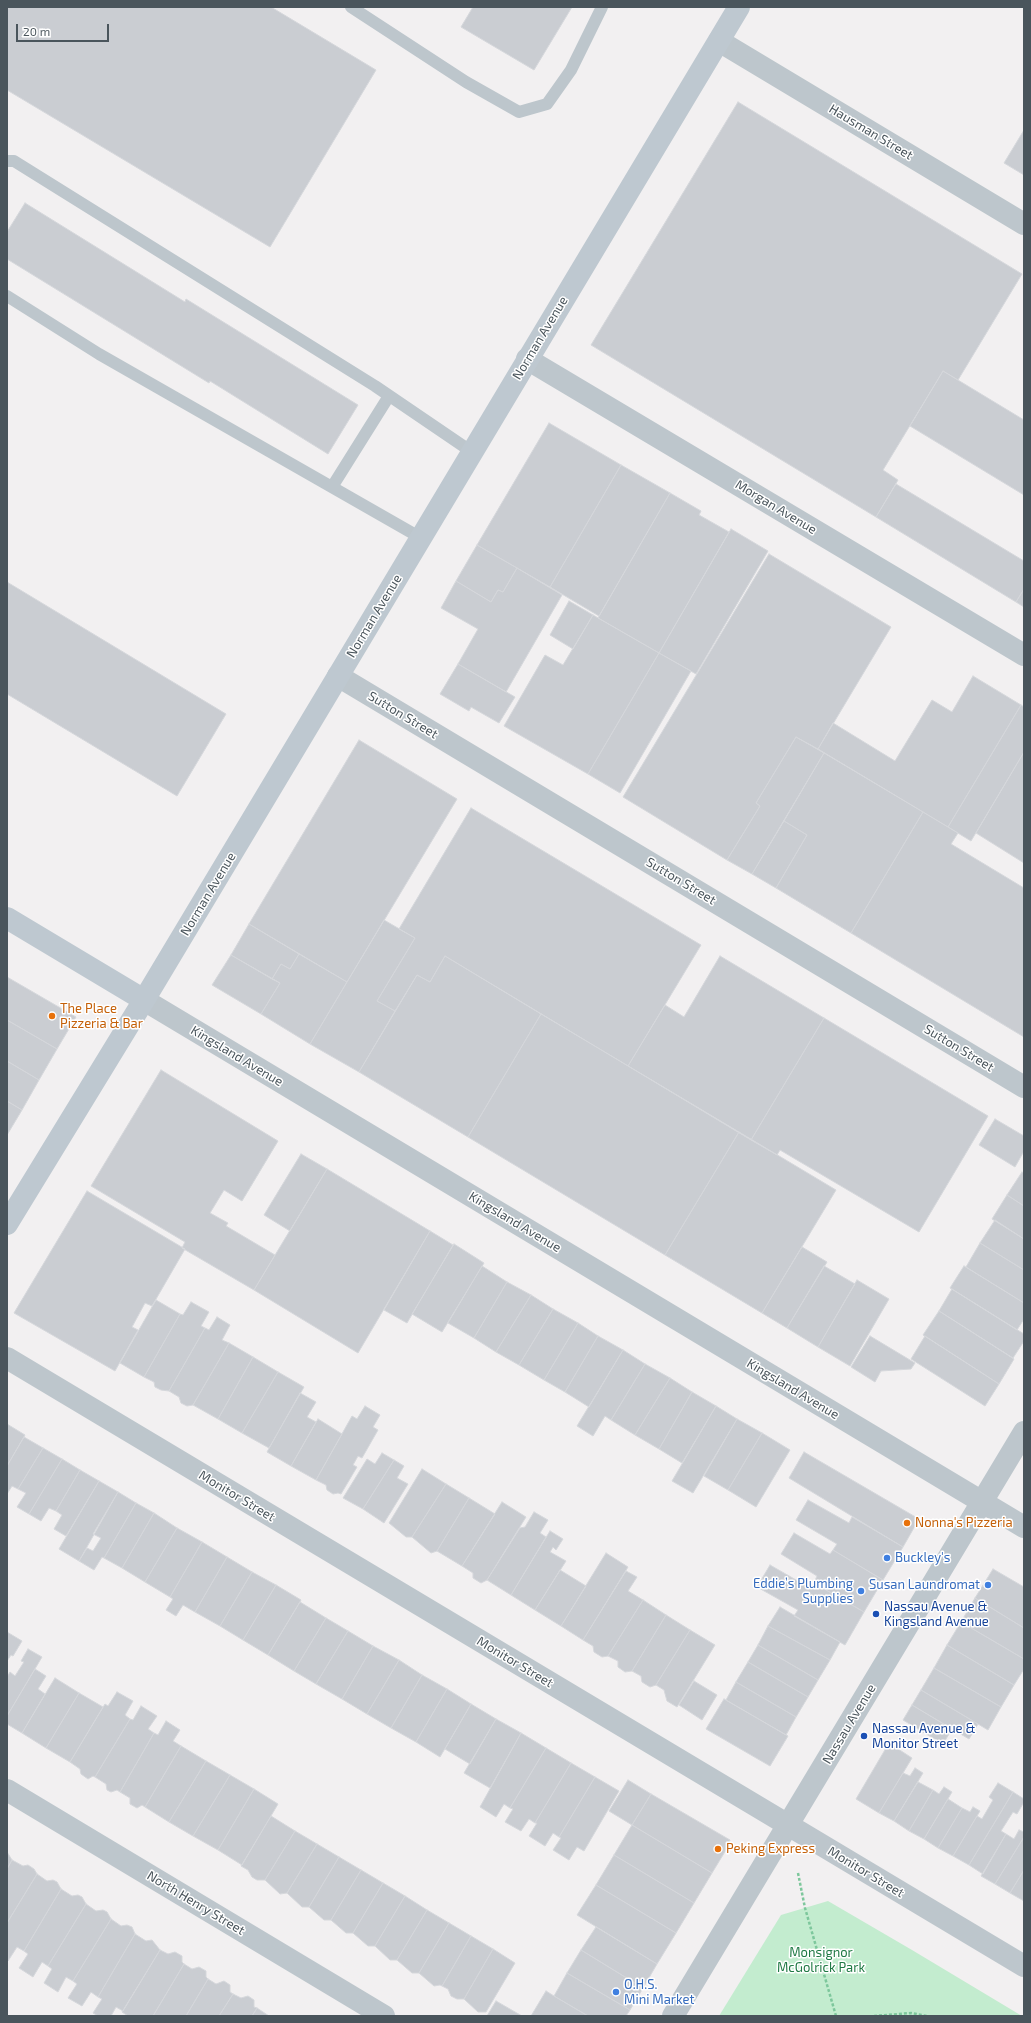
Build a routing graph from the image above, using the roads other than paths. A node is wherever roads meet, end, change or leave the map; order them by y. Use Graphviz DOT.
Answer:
graph roads {
  1 [pos="351,7"];
  2 [pos="602,7"];
  3 [pos="739,7"];
  4 [pos="719,41"];
  5 [pos="7,161"];
  6 [pos="1024,224"];
  7 [pos="7,296"];
  8 [pos="527,359"];
  9 [pos="389,396"];
  10 [pos="472,452"];
  11 [pos="332,487"];
  12 [pos="421,538"];
  13 [pos="1024,655"];
  14 [pos="338,676"];
  15 [pos="7,918"];
  16 [pos="144,1000"];
  17 [pos="1024,1087"];
  18 [pos="7,1224"];
  19 [pos="7,1358"];
  20 [pos="1024,1432"];
  21 [pos="982,1502"];
  22 [pos="1024,1527"];
  23 [pos="7,1790"];
  24 [pos="788,1825"];
  25 [pos="1024,1966"];
  26 [pos="384,2016"];
  27 [pos="673,2016"];
  1 -- 2 [label="lane"];
  3 -- 4 [label="main road, Norman Avenue"];
  4 -- 6 [label="street, Hausman Street"];
  4 -- 8 [label="main road, Norman Avenue"];
  5 -- 9 [label="lane"];
  7 -- 11 [label="lane"];
  8 -- 10 [label="main road, Norman Avenue"];
  8 -- 13 [label="street, Morgan Avenue"];
  9 -- 10 [label="lane"];
  9 -- 11 [label="lane"];
  10 -- 12 [label="main road, Norman Avenue"];
  11 -- 12 [label="lane"];
  12 -- 14 [label="main road, Norman Avenue"];
  14 -- 16 [label="main road, Norman Avenue"];
  14 -- 17 [label="street, Sutton Street"];
  15 -- 16 [label="main road, Kingsland Avenue"];
  16 -- 18 [label="main road, Norman Avenue"];
  16 -- 21 [label="street, Kingsland Avenue"];
  19 -- 24 [label="street, Monitor Street"];
  20 -- 21 [label="street, Nassau Avenue"];
  21 -- 22 [label="street, Kingsland Avenue"];
  21 -- 24 [label="street, Nassau Avenue"];
  23 -- 26 [label="street, North Henry Street"];
  24 -- 25 [label="street, Monitor Street"];
  24 -- 27 [label="street, Nassau Avenue"];
}
